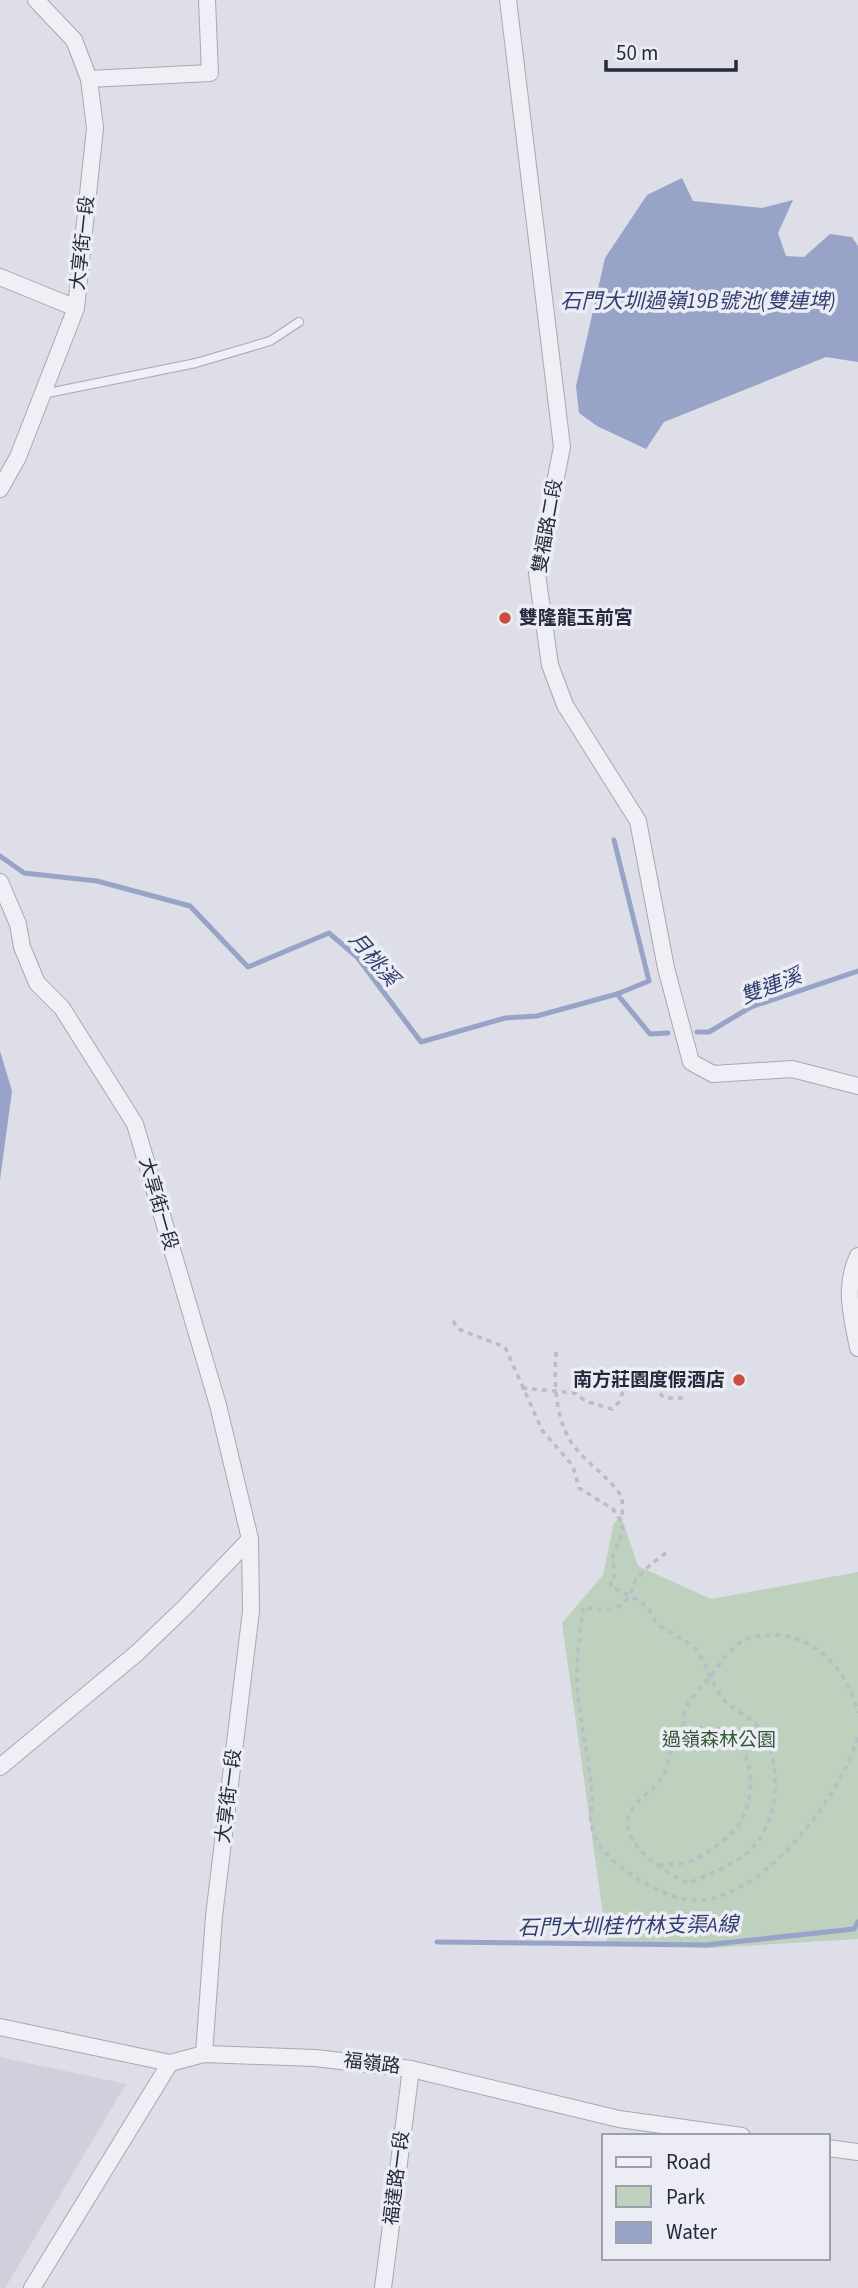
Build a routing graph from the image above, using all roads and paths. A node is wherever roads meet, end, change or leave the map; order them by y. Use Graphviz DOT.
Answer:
graph roads {
  1 [pos="36,0"];
  2 [pos="207,0"];
  3 [pos="508,0"];
  4 [pos="89,79"];
  5 [pos="0,277"];
  6 [pos="76,308"];
  7 [pos="299,322"];
  8 [pos="43,394"];
  9 [pos="0,489"];
  10 [pos="4,889"];
  11 [pos="858,1086"];
  12 [pos="858,1256"];
  13 [pos="453,1321"];
  14 [pos="858,1348"];
  15 [pos="556,1352"];
  16 [pos="522,1388"];
  17 [pos="556,1391"];
  18 [pos="684,1398"];
  19 [pos="622,1522"];
  20 [pos="250,1539"];
  21 [pos="666,1553"];
  22 [pos="629,1596"];
  23 [pos="710,1676"];
  24 [pos="858,1713"];
  25 [pos="684,1736"];
  26 [pos="858,1737"];
  27 [pos="0,1768"];
  28 [pos="659,1865"];
  29 [pos="0,2027"];
  30 [pos="204,2054"];
  31 [pos="170,2063"];
  32 [pos="411,2069"];
  33 [pos="728,2134"];
  34 [pos="830,2148"];
  35 [pos="858,2152"];
  36 [pos="32,2288"];
  37 [pos="383,2288"];
  1 -- 4 [label="street, 大享街一段"];
  2 -- 4 [label="street"];
  3 -- 11 [label="street, 雙福路二段"];
  4 -- 6 [label="street, 大享街一段"];
  5 -- 6 [label="street"];
  6 -- 8 [label="street, 大享街一段"];
  7 -- 8 [label="lane"];
  8 -- 9 [label="street, 大享街一段"];
  10 -- 20 [label="street, 大享街一段"];
  12 -- 14 [label="street"];
  13 -- 16 [label="path"];
  15 -- 17 [label="path"];
  16 -- 17 [label="path"];
  16 -- 19 [label="path"];
  17 -- 18 [label="path"];
  17 -- 19 [label="path"];
  19 -- 22 [label="path"];
  20 -- 27 [label="street"];
  20 -- 30 [label="street, 大享街一段"];
  21 -- 22 [label="path"];
  22 -- 23 [label="path"];
  22 -- 26 [label="path"];
  23 -- 24 [label="path"];
  23 -- 25 [label="path"];
  23 -- 28 [label="path"];
  25 -- 28 [label="path"];
  25 -- 28 [label="path"];
  29 -- 31 [label="street, 福嶺路"];
  30 -- 31 [label="street, 福嶺路"];
  30 -- 32 [label="street, 福嶺路"];
  31 -- 36 [label="street"];
  32 -- 33 [label="street, 福嶺路"];
  32 -- 37 [label="street, 福達路一段"];
  34 -- 35 [label="street"];
}
